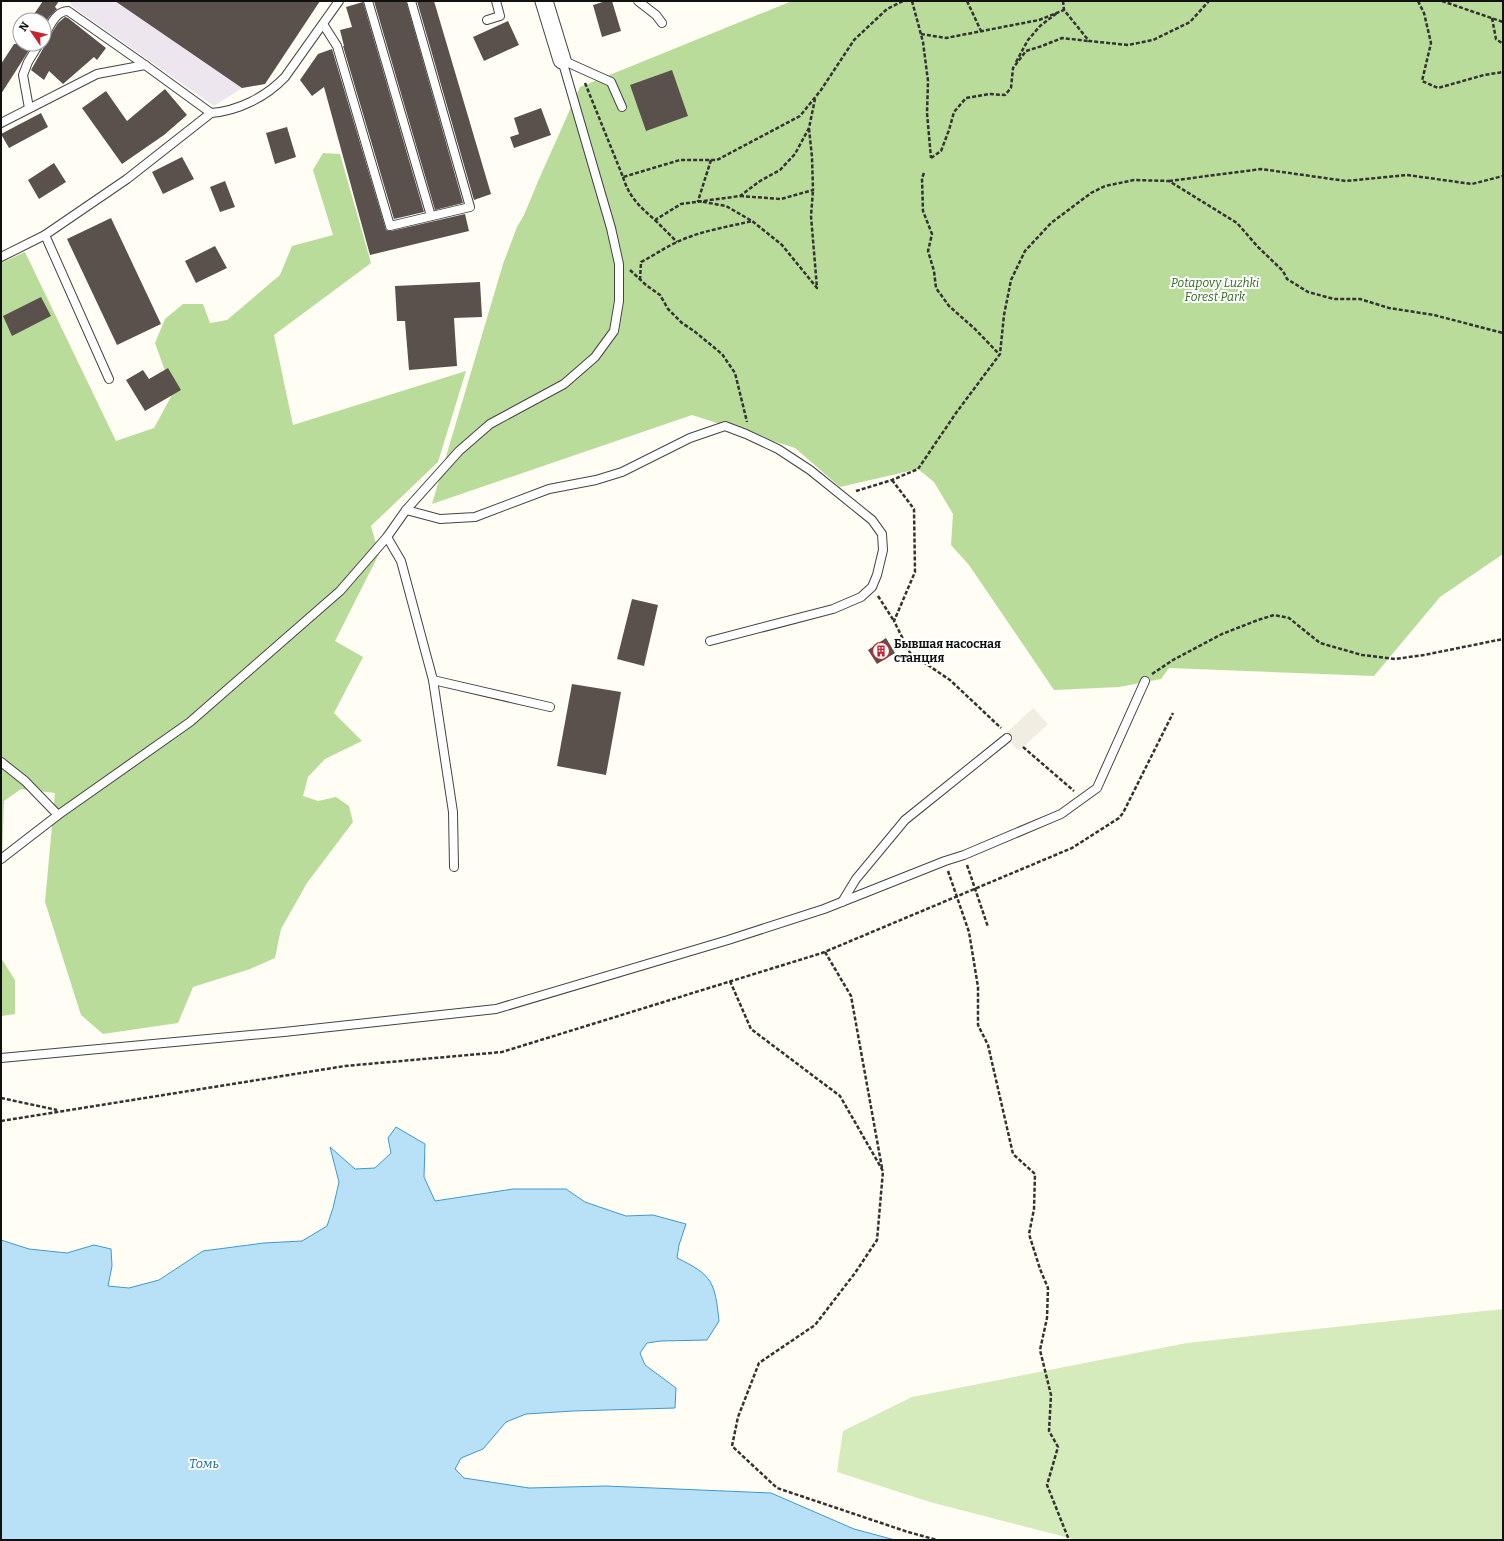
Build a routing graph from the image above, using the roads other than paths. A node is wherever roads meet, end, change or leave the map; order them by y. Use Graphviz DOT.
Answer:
graph roads {
  1 [pos="339,1"];
  2 [pos="368,1"];
  3 [pos="411,1"];
  4 [pos="496,1"];
  5 [pos="544,1"];
  6 [pos="638,1"];
  7 [pos="487,20"];
  8 [pos="52,23"];
  9 [pos="662,23"];
  10 [pos="323,24"];
  11 [pos="34,52"];
  12 [pos="562,60"];
  13 [pos="145,65"];
  14 [pos="622,107"];
  15 [pos="29,108"];
  16 [pos="211,113"];
  17 [pos="1,123"];
  18 [pos="431,216"];
  19 [pos="45,235"];
  20 [pos="1,257"];
  21 [pos="108,379"];
  22 [pos="406,510"];
  23 [pos="387,538"];
  24 [pos="710,642"];
  25 [pos="433,680"];
  26 [pos="1145,682"];
  27 [pos="550,707"];
  28 [pos="1007,735"];
  29 [pos="1,762"];
  30 [pos="58,816"];
  31 [pos="1,859"];
  32 [pos="454,868"];
  33 [pos="842,902"];
  34 [pos="1,1058"];
  1 -- 10 [label="lane"];
  2 -- 18 [label="lane"];
  3 -- 18 [label="lane"];
  4 -- 7 [label="lane"];
  5 -- 12 [label="street"];
  6 -- 9 [label="lane"];
  8 -- 13 [label="lane"];
  10 -- 16 [label="lane"];
  10 -- 18 [label="lane"];
  11 -- 15 [label="lane"];
  12 -- 14 [label="lane"];
  12 -- 22 [label="lane"];
  13 -- 15 [label="lane"];
  13 -- 16 [label="lane"];
  15 -- 17 [label="lane"];
  16 -- 19 [label="lane"];
  19 -- 20 [label="lane"];
  19 -- 21 [label="lane"];
  22 -- 23 [label="lane"];
  22 -- 24 [label="lane"];
  23 -- 25 [label="lane"];
  23 -- 30 [label="lane"];
  25 -- 27 [label="lane"];
  25 -- 32 [label="lane"];
  26 -- 33 [label="lane"];
  28 -- 33 [label="lane"];
  29 -- 30 [label="lane"];
  30 -- 31 [label="lane"];
  33 -- 34 [label="lane"];
}
